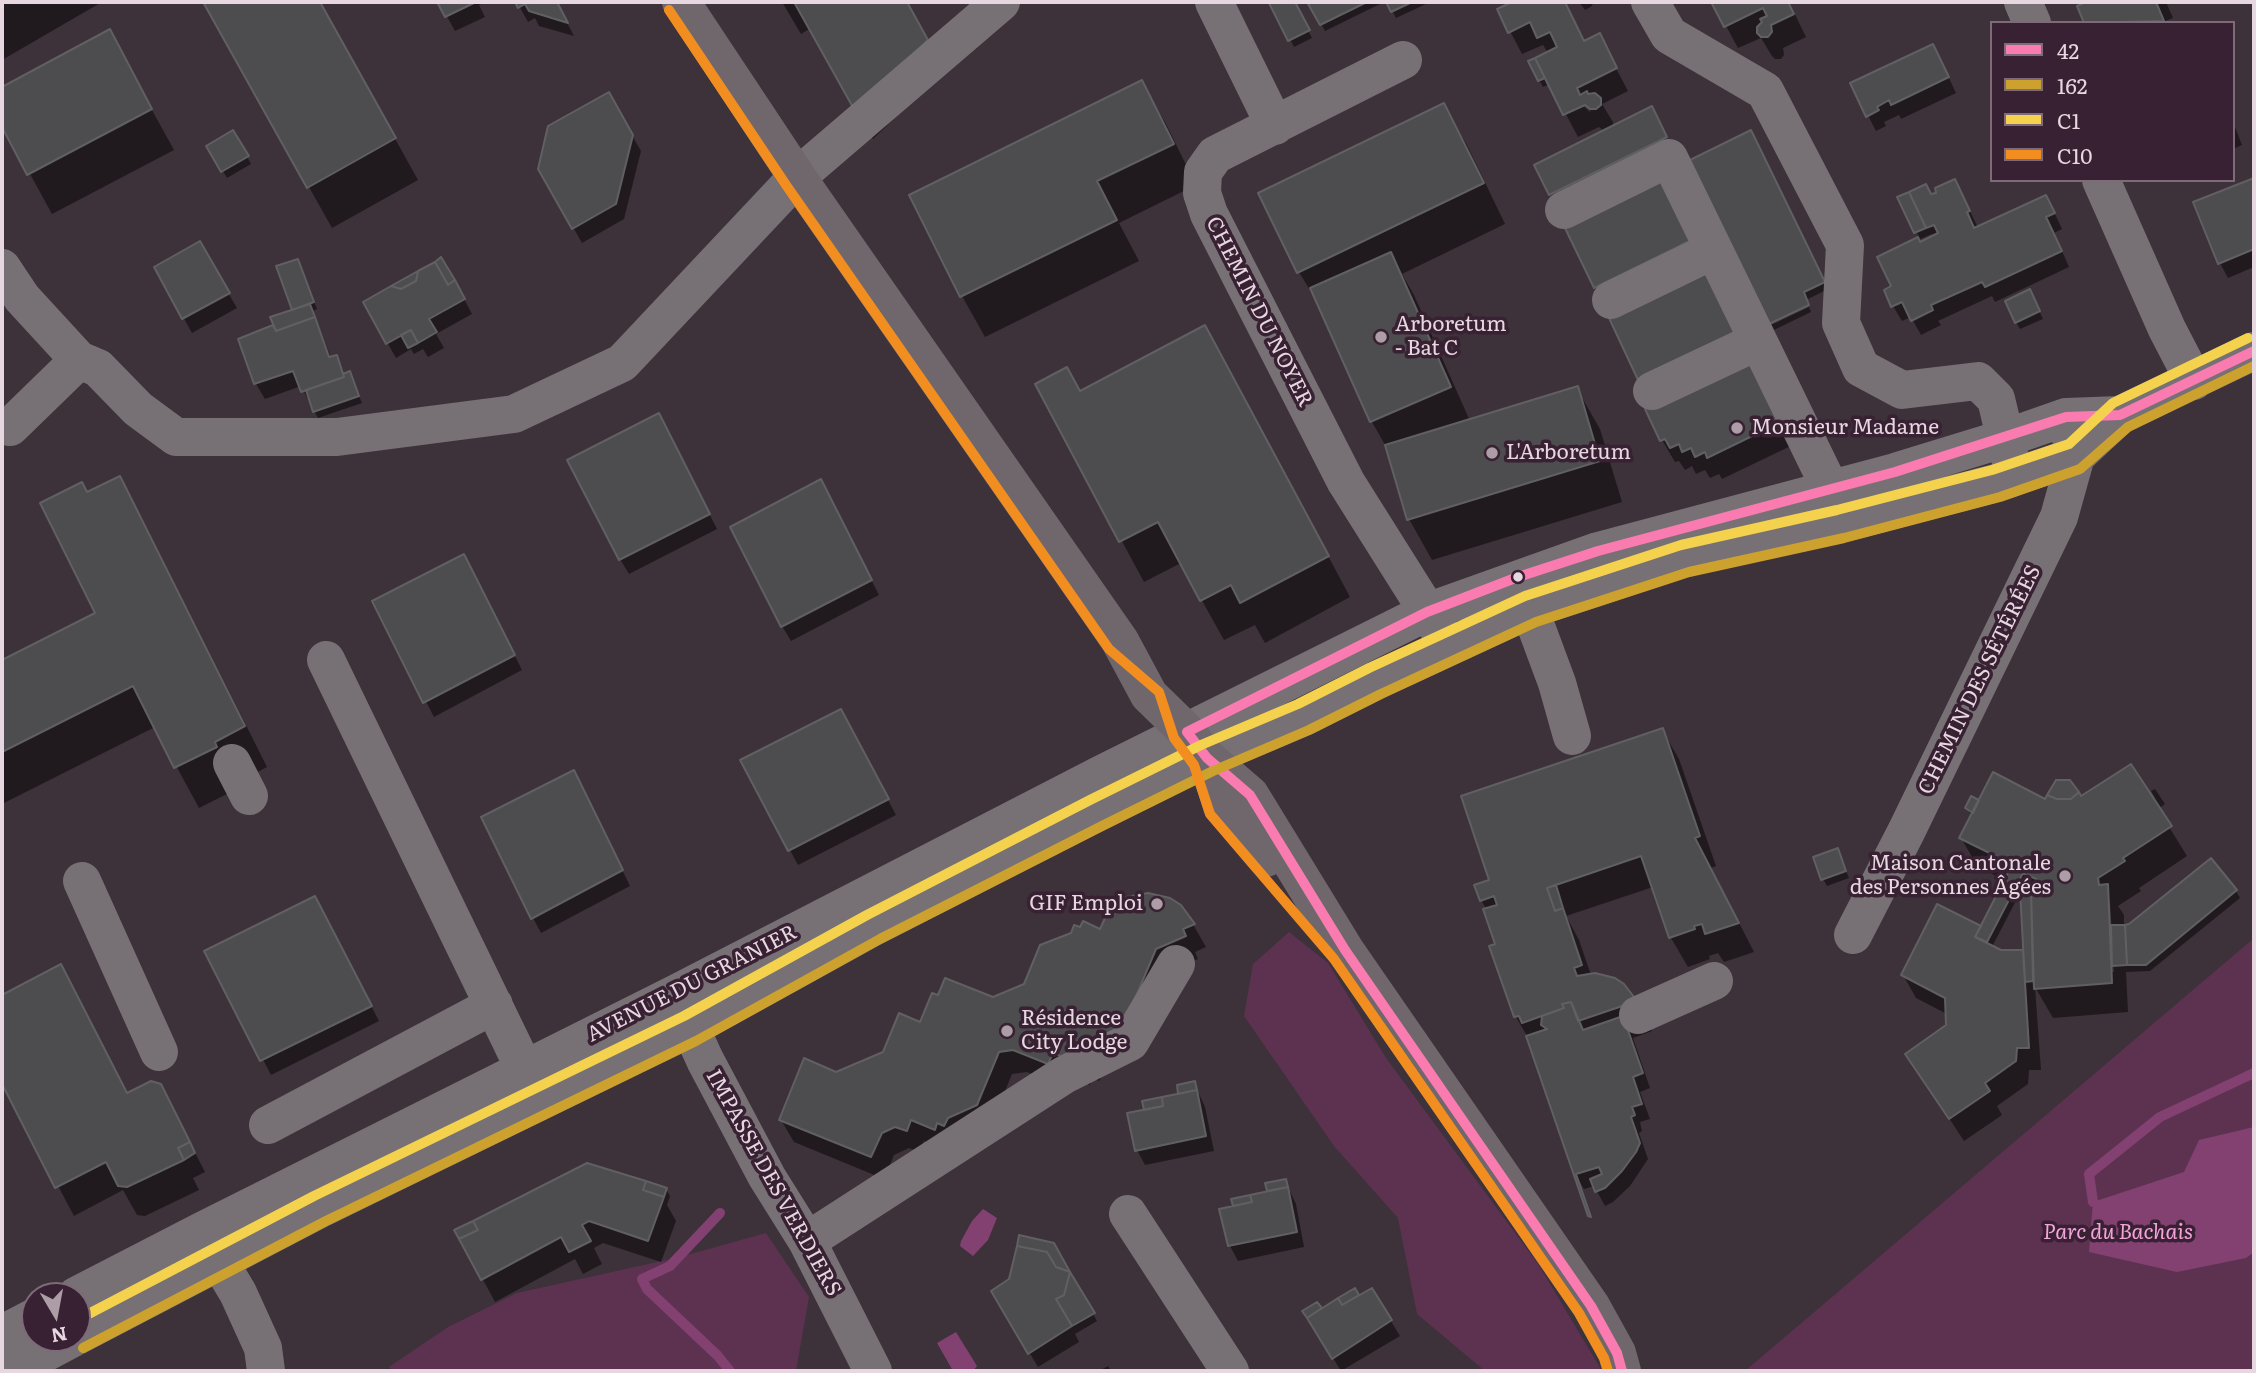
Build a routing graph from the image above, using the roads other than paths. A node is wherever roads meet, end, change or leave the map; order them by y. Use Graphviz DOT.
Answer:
graph roads {
  1 [pos="681,2"];
  2 [pos="1001,2"];
  3 [pos="1214,2"];
  4 [pos="1650,2"];
  5 [pos="2023,2"];
  6 [pos="2031,21"];
  7 [pos="1403,60"];
  8 [pos="1275,126"];
  9 [pos="797,177"];
  10 [pos="2102,182"];
  11 [pos="1564,210"];
  12 [pos="1714,250"];
  13 [pos="2,268"];
  14 [pos="1611,300"];
  15 [pos="1758,341"];
  16 [pos="2254,351"];
  17 [pos="89,364"];
  18 [pos="2194,381"];
  19 [pos="1651,391"];
  20 [pos="2120,415"];
  21 [pos="2066,416"];
  22 [pos="10,427"];
  23 [pos="2006,438"];
  24 [pos="2076,456"];
  25 [pos="2015,477"];
  26 [pos="1830,488"];
  27 [pos="1840,524"];
  28 [pos="1525,593"];
  29 [pos="1427,612"];
  30 [pos="1449,646"];
  31 [pos="326,660"];
  32 [pos="1572,736"];
  33 [pos="1197,745"];
  34 [pos="232,763"];
  35 [pos="249,796"];
  36 [pos="82,881"];
  37 [pos="1853,935"];
  38 [pos="1176,964"];
  39 [pos="1714,981"];
  40 [pos="494,1005"];
  41 [pos="683,1011"];
  42 [pos="1637,1015"];
  43 [pos="159,1052"];
  44 [pos="532,1085"];
  45 [pos="268,1125"];
  46 [pos="1128,1214"];
  47 [pos="807,1241"];
  48 [pos="210,1246"];
  49 [pos="91,1290"];
  50 [pos="21,1324"];
  51 [pos="91,1326"];
  52 [pos="2,1334"];
  53 [pos="47,1352"];
  54 [pos="11,1371"];
  55 [pos="266,1371"];
  56 [pos="873,1371"];
  57 [pos="1230,1371"];
  58 [pos="1622,1371"];
  1 -- 9 [label="main road"];
  2 -- 9 [label="street"];
  3 -- 8 [label="street"];
  4 -- 23 [label="street"];
  5 -- 6 [label="street"];
  7 -- 8 [label="street, CHEMIN DU NOYER"];
  8 -- 29 [label="street, CHEMIN DU NOYER"];
  9 -- 17 [label="street"];
  9 -- 33 [label="main road"];
  10 -- 18 [label="street"];
  11 -- 12 [label="street"];
  12 -- 14 [label="street"];
  12 -- 15 [label="street"];
  13 -- 17 [label="street"];
  15 -- 19 [label="street"];
  15 -- 26 [label="street"];
  16 -- 18 [label="street"];
  17 -- 22 [label="street"];
  18 -- 20 [label="street"];
  20 -- 21 [label="street, AVENUE DU GRANIER"];
  20 -- 24 [label="street, AVENUE DU GRANIER"];
  21 -- 23 [label="street, AVENUE DU GRANIER"];
  21 -- 24 [label="street"];
  23 -- 25 [label="street"];
  23 -- 26 [label="street, AVENUE DU GRANIER"];
  24 -- 25 [label="street, AVENUE DU GRANIER"];
  24 -- 37 [label="street, CHEMIN DES SÉTÉRÉES"];
  25 -- 27 [label="street, AVENUE DU GRANIER"];
  26 -- 27 [label="street"];
  26 -- 28 [label="street, AVENUE DU GRANIER"];
  27 -- 28 [label="street, AVENUE DU GRANIER"];
  28 -- 29 [label="street, AVENUE DU GRANIER"];
  28 -- 30 [label="street, AVENUE DU GRANIER"];
  28 -- 32 [label="street"];
  29 -- 30 [label="street, CHEMIN DU NOYER"];
  29 -- 33 [label="street, AVENUE DU GRANIER"];
  30 -- 33 [label="street, AVENUE DU GRANIER"];
  31 -- 40 [label="street"];
  33 -- 41 [label="street, AVENUE DU GRANIER"];
  33 -- 58 [label="main road"];
  34 -- 35 [label="street"];
  36 -- 43 [label="street"];
  38 -- 47 [label="street"];
  39 -- 42 [label="street"];
  40 -- 44 [label="street"];
  40 -- 45 [label="street"];
  41 -- 44 [label="street, AVENUE DU GRANIER"];
  41 -- 47 [label="street, IMPASSE DES VERDIERS"];
  44 -- 48 [label="street, AVENUE DU GRANIER"];
  46 -- 57 [label="street"];
  47 -- 56 [label="street, IMPASSE DES VERDIERS"];
  48 -- 49 [label="street, AVENUE DU GRANIER"];
  48 -- 51 [label="street, AVENUE DU GRANIER"];
  48 -- 55 [label="street"];
  50 -- 52 [label="street"];
  53 -- 54 [label="street, AVENUE DU GRANIER"];
}
